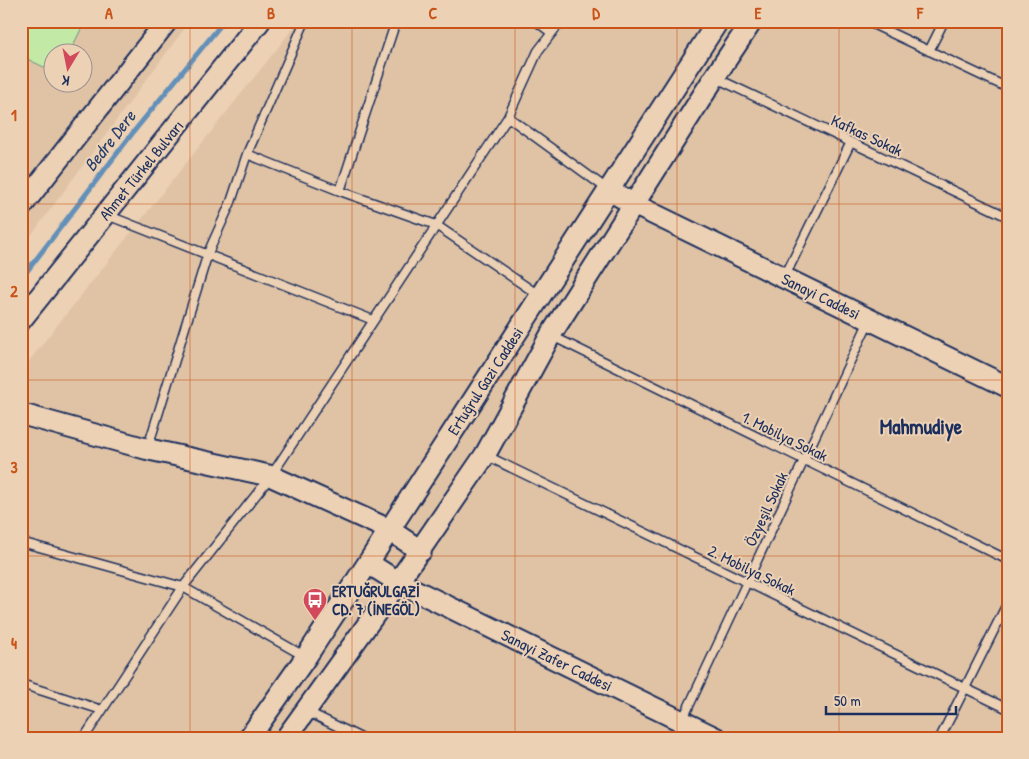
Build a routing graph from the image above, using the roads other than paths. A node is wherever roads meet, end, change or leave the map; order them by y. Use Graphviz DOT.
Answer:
graph roads {
  1 [pos="167,21"];
  2 [pos="260,21"];
  3 [pos="305,21"];
  4 [pos="396,21"];
  5 [pos="536,21"];
  6 [pos="560,21"];
  7 [pos="718,21"];
  8 [pos="752,21"];
  9 [pos="866,21"];
  10 [pos="944,21"];
  11 [pos="552,32"];
  12 [pos="929,51"];
  13 [pos="714,78"];
  14 [pos="1008,88"];
  15 [pos="508,117"];
  16 [pos="851,142"];
  17 [pos="247,154"];
  18 [pos="609,190"];
  19 [pos="340,191"];
  20 [pos="635,204"];
  21 [pos="21,207"];
  22 [pos="106,214"];
  23 [pos="1008,217"];
  24 [pos="436,224"];
  25 [pos="208,253"];
  26 [pos="784,278"];
  27 [pos="540,296"];
  28 [pos="21,320"];
  29 [pos="372,320"];
  30 [pos="870,320"];
  31 [pos="550,336"];
  32 [pos="1008,386"];
  33 [pos="21,414"];
  34 [pos="148,449"];
  35 [pos="485,455"];
  36 [pos="804,460"];
  37 [pos="271,476"];
  38 [pos="388,529"];
  39 [pos="21,542"];
  40 [pos="420,551"];
  41 [pos="1008,560"];
  42 [pos="368,563"];
  43 [pos="398,582"];
  44 [pos="747,583"];
  45 [pos="183,587"];
  46 [pos="1008,602"];
  47 [pos="306,657"];
  48 [pos="21,684"];
  49 [pos="965,688"];
  50 [pos="1008,709"];
  51 [pos="102,710"];
  52 [pos="304,711"];
  53 [pos="678,730"];
  54 [pos="84,738"];
  55 [pos="249,738"];
  56 [pos="286,738"];
  57 [pos="362,738"];
  58 [pos="716,738"];
  59 [pos="940,738"];
  1 -- 21 [label="street"];
  2 -- 22 [label="street, Ahmet Türkel Bulvarı"];
  3 -- 17 [label="lane"];
  4 -- 19 [label="lane"];
  5 -- 11 [label="lane"];
  6 -- 11 [label="lane"];
  7 -- 18 [label="street, Ertuğrul Gazi Caddesi"];
  8 -- 13 [label="street, Ertuğrul Gazi Caddesi"];
  9 -- 12 [label="lane"];
  10 -- 12 [label="lane"];
  11 -- 15 [label="lane"];
  12 -- 14 [label="lane"];
  13 -- 16 [label="lane, Kafkas Sokak"];
  13 -- 20 [label="street, Ertuğrul Gazi Caddesi"];
  15 -- 18 [label="lane"];
  15 -- 24 [label="lane"];
  16 -- 23 [label="lane, Kafkas Sokak"];
  16 -- 26 [label="lane"];
  17 -- 19 [label="lane"];
  17 -- 25 [label="lane"];
  18 -- 20 [label="street, Sanayi Caddesi"];
  18 -- 27 [label="street, Ertuğrul Gazi Caddesi"];
  19 -- 24 [label="lane"];
  20 -- 26 [label="street, Sanayi Caddesi"];
  20 -- 31 [label="street, Ertuğrul Gazi Caddesi"];
  22 -- 25 [label="lane"];
  22 -- 28 [label="street, Ahmet Türkel Bulvarı"];
  24 -- 27 [label="lane"];
  24 -- 29 [label="lane"];
  25 -- 29 [label="lane"];
  25 -- 34 [label="lane"];
  26 -- 30 [label="street, Sanayi Caddesi"];
  27 -- 38 [label="street, Ertuğrul Gazi Caddesi"];
  29 -- 37 [label="lane"];
  30 -- 32 [label="street, Sanayi Caddesi"];
  30 -- 36 [label="lane, Özyeşil Sokak"];
  31 -- 35 [label="street, Ertuğrul Gazi Caddesi"];
  31 -- 36 [label="lane, 1. Mobilya Sokak"];
  33 -- 34 [label="street"];
  34 -- 37 [label="street"];
  35 -- 40 [label="street, Ertuğrul Gazi Caddesi"];
  35 -- 44 [label="lane, 2. Mobilya Sokak"];
  36 -- 41 [label="lane, 1. Mobilya Sokak"];
  36 -- 44 [label="lane, Özyeşil Sokak"];
  37 -- 38 [label="street"];
  37 -- 45 [label="lane"];
  38 -- 40 [label="street"];
  38 -- 42 [label="street, Ertuğrul Gazi Caddesi"];
  39 -- 45 [label="lane"];
  40 -- 43 [label="street, Ertuğrul Gazi Caddesi"];
  42 -- 43 [label="street, Sanayi Zafer Caddesi"];
  42 -- 47 [label="street, Ertuğrul Gazi Caddesi"];
  43 -- 52 [label="street, Ertuğrul Gazi Caddesi"];
  43 -- 53 [label="street, Sanayi Zafer Caddesi"];
  44 -- 49 [label="lane, 2. Mobilya Sokak"];
  44 -- 53 [label="lane, Özyeşil Sokak"];
  45 -- 47 [label="lane"];
  45 -- 51 [label="lane"];
  46 -- 49 [label="lane"];
  47 -- 55 [label="street, Ertuğrul Gazi Caddesi"];
  48 -- 51 [label="lane"];
  49 -- 50 [label="lane, 2. Mobilya Sokak"];
  49 -- 59 [label="lane"];
  51 -- 54 [label="lane"];
  52 -- 56 [label="street, Ertuğrul Gazi Caddesi"];
  52 -- 57 [label="lane"];
  53 -- 58 [label="street, Sanayi Zafer Caddesi"];
}
